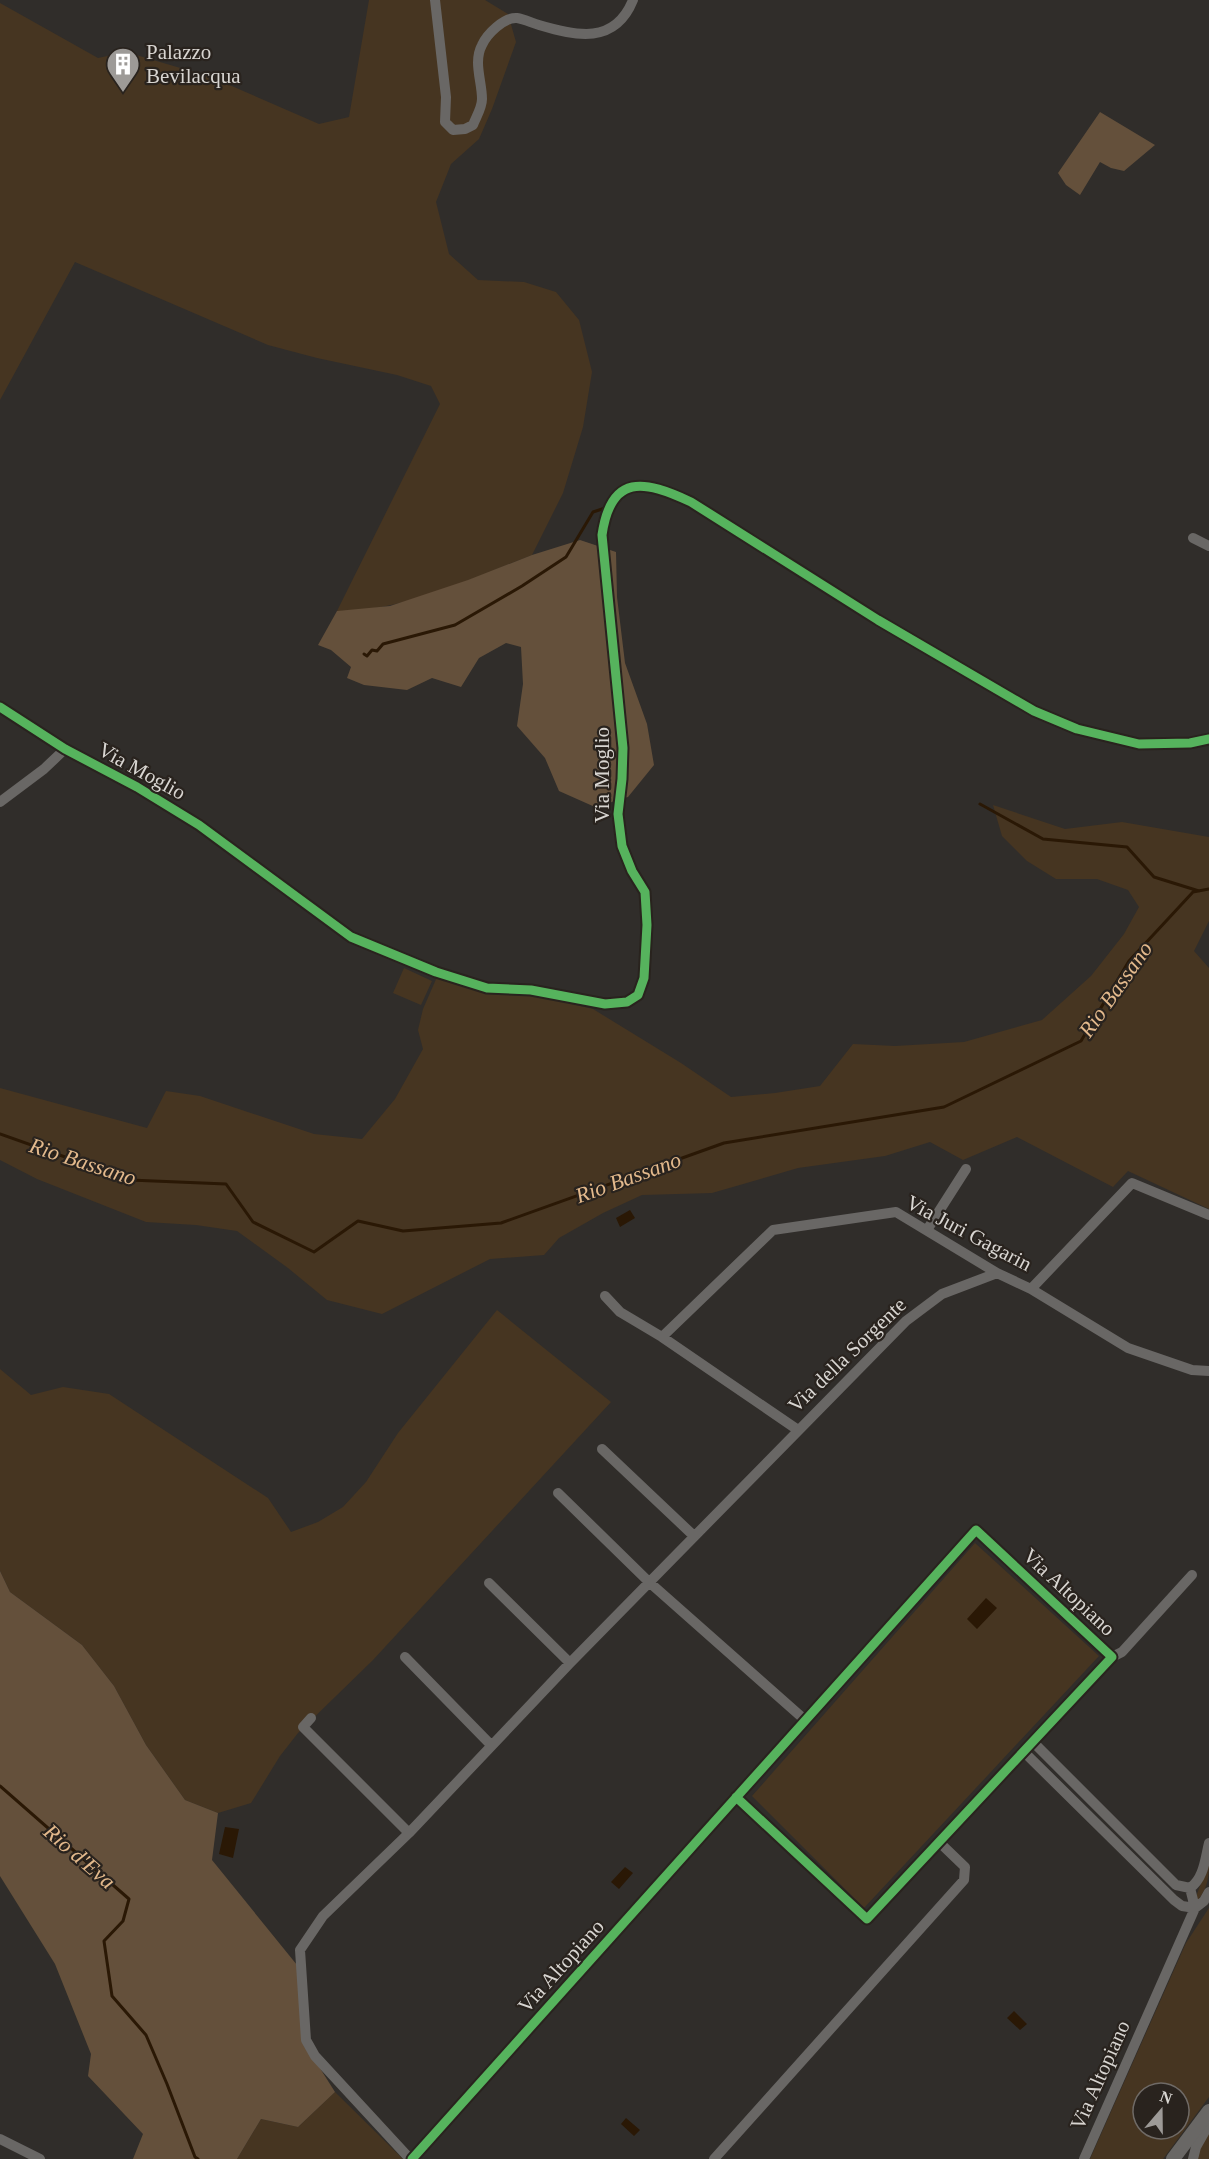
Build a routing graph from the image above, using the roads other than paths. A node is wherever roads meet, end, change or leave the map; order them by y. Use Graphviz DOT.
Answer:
graph roads {
  1 [pos="435,0"];
  2 [pos="633,0"];
  3 [pos="1193,538"];
  4 [pos="1209,546"];
  5 [pos="0,707"];
  6 [pos="1209,739"];
  7 [pos="65,749"];
  8 [pos="0,802"];
  9 [pos="966,1168"];
  10 [pos="1209,1215"];
  11 [pos="927,1230"];
  12 [pos="997,1273"];
  13 [pos="1031,1289"];
  14 [pos="605,1296"];
  15 [pos="662,1337"];
  16 [pos="1209,1371"];
  17 [pos="798,1430"];
  18 [pos="602,1449"];
  19 [pos="739,1490"];
  20 [pos="558,1493"];
  21 [pos="694,1536"];
  22 [pos="1192,1575"];
  23 [pos="649,1582"];
  24 [pos="489,1583"];
  25 [pos="405,1657"];
  26 [pos="1112,1657"];
  27 [pos="570,1663"];
  28 [pos="311,1718"];
  29 [pos="805,1720"];
  30 [pos="1033,1742"];
  31 [pos="491,1745"];
  32 [pos="1024,1752"];
  33 [pos="736,1797"];
  34 [pos="409,1833"];
  35 [pos="939,1842"];
  36 [pos="1209,1843"];
  37 [pos="1190,1888"];
  38 [pos="1209,1892"];
  39 [pos="1195,1908"];
  40 [pos="1209,2111"];
  41 [pos="1209,2124"];
  42 [pos="0,2139"];
  43 [pos="40,2159"];
  44 [pos="411,2159"];
  45 [pos="714,2159"];
  46 [pos="1083,2159"];
  47 [pos="1173,2159"];
  48 [pos="1193,2159"];
  1 -- 2 [label="street"];
  3 -- 4 [label="street"];
  5 -- 7 [label="street, Via Moglio"];
  6 -- 7 [label="street, Via Moglio"];
  7 -- 8 [label="street"];
  9 -- 11 [label="street"];
  10 -- 13 [label="street"];
  11 -- 12 [label="street, Via Juri Gagarin"];
  11 -- 15 [label="street, Via Juri Gagarin"];
  12 -- 13 [label="street, Via Juri Gagarin"];
  12 -- 17 [label="street, Via della Sorgente"];
  13 -- 16 [label="street, Via Juri Gagarin"];
  14 -- 15 [label="street"];
  15 -- 17 [label="street"];
  17 -- 19 [label="street, Via della Sorgente"];
  18 -- 21 [label="street"];
  19 -- 21 [label="street, Via Altopiano"];
  20 -- 23 [label="street"];
  21 -- 23 [label="street, Via Altopiano"];
  22 -- 26 [label="street"];
  23 -- 27 [label="street, Via Altopiano"];
  23 -- 29 [label="street"];
  24 -- 27 [label="street"];
  25 -- 31 [label="street"];
  26 -- 29 [label="street, Via Altopiano"];
  26 -- 30 [label="street, Via Altopiano"];
  27 -- 31 [label="street, Via Altopiano"];
  28 -- 34 [label="street"];
  29 -- 33 [label="street, Via Altopiano"];
  30 -- 32 [label="street, Via Altopiano"];
  30 -- 37 [label="street"];
  31 -- 34 [label="street, Via Altopiano"];
  32 -- 35 [label="street, Via Altopiano"];
  32 -- 39 [label="street"];
  33 -- 35 [label="street, Via Altopiano"];
  33 -- 44 [label="street, Via Altopiano"];
  34 -- 44 [label="street, Via Altopiano"];
  35 -- 45 [label="street"];
  36 -- 37 [label="street"];
  37 -- 39 [label="street"];
  38 -- 39 [label="street, Via Altopiano"];
  39 -- 46 [label="street, Via Altopiano"];
  40 -- 47 [label="main road"];
  41 -- 48 [label="street"];
  42 -- 43 [label="street"];
}
